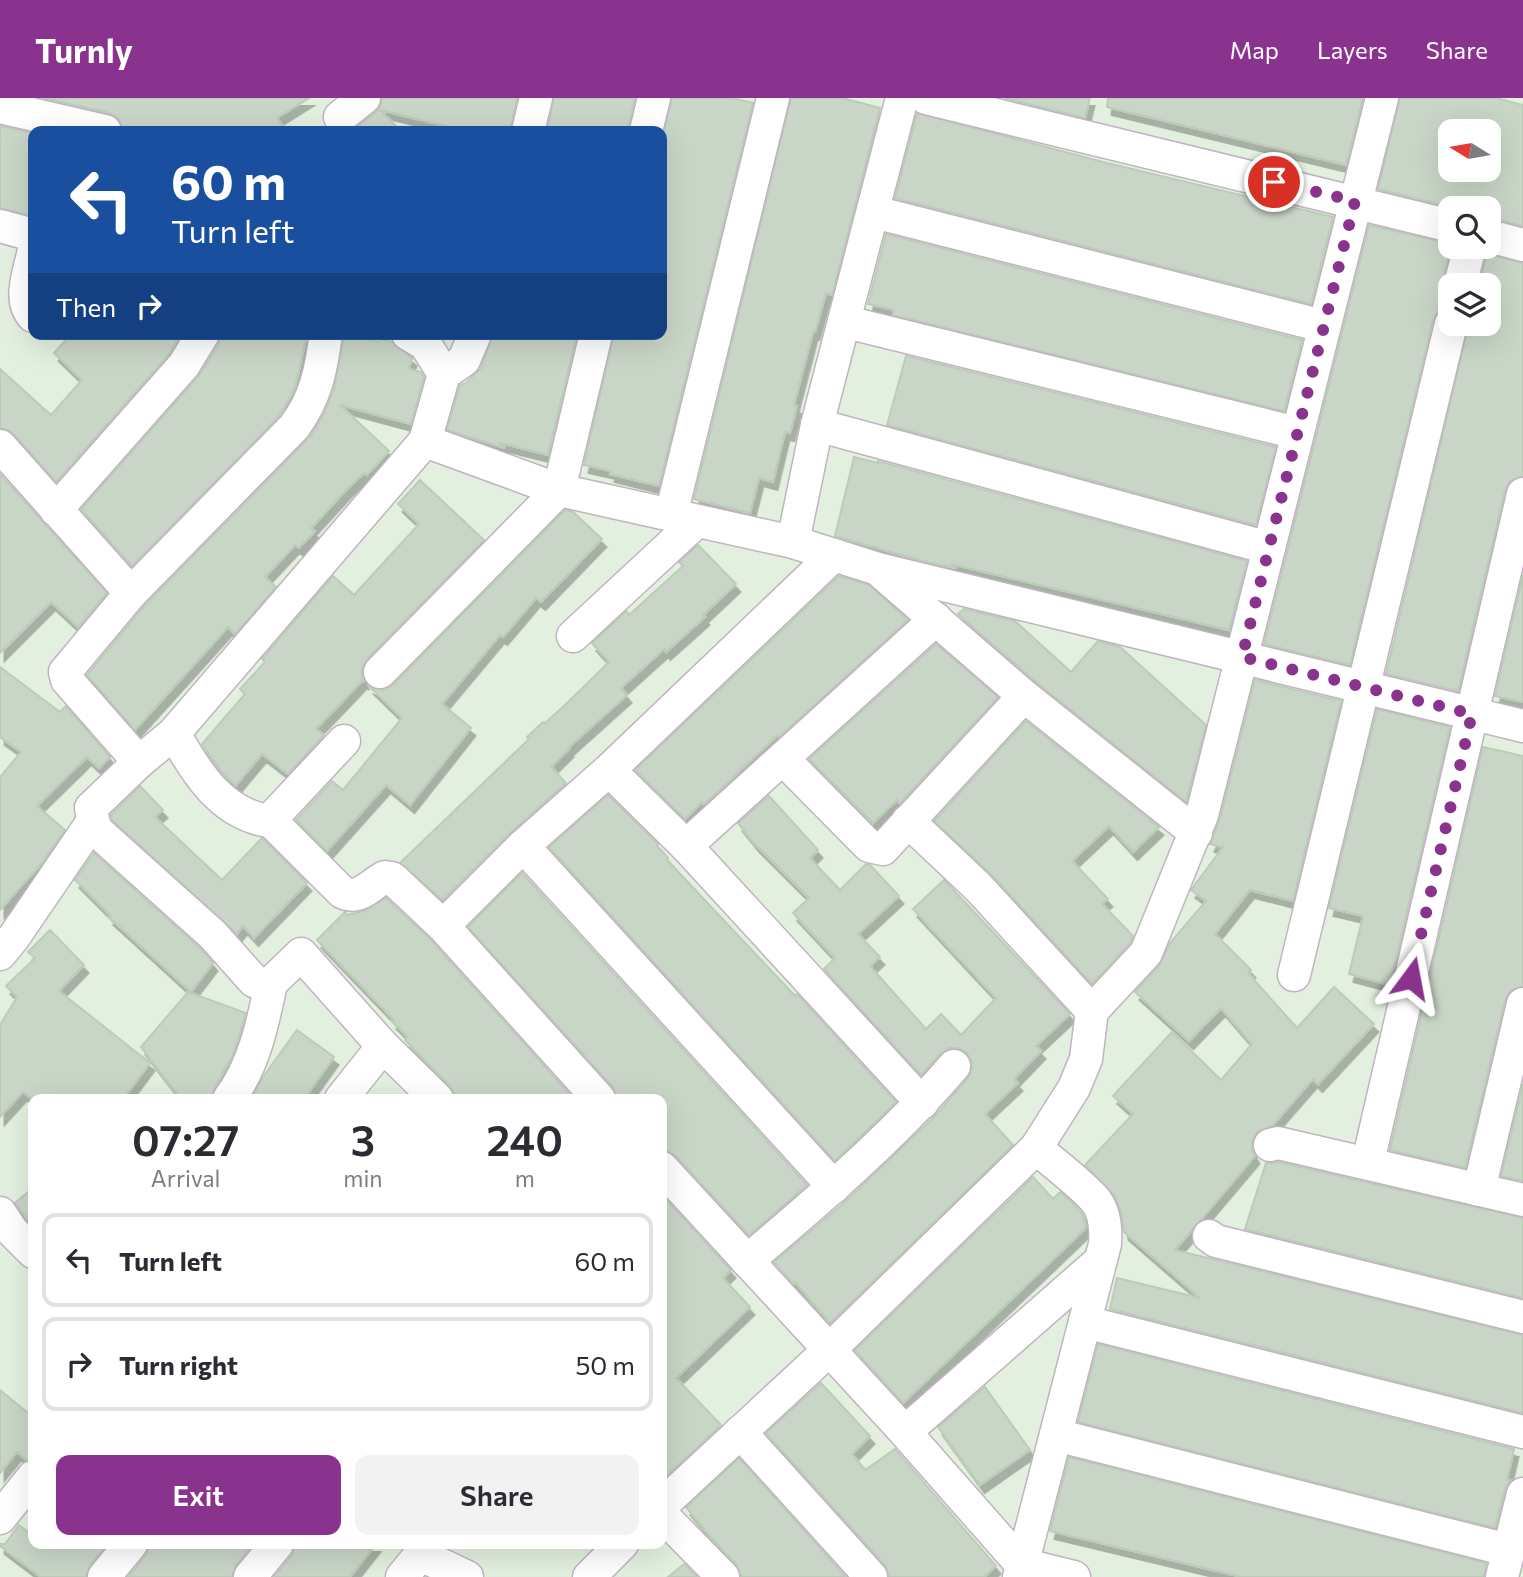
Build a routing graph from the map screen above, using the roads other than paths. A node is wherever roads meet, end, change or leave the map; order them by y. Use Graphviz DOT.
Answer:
graph roads {
  1 [pos="536,98"];
  2 [pos="654,98"];
  3 [pos="773,98"];
  4 [pos="902,98"];
  5 [pos="926,98"];
  6 [pos="1382,98"];
  7 [pos="0,107"];
  8 [pos="84,126"];
  9 [pos="528,126"];
  10 [pos="647,126"];
  11 [pos="1355,201"];
  12 [pos="874,212"];
  13 [pos="1438,223"];
  14 [pos="0,226"];
  15 [pos="28,234"];
  16 [pos="1501,239"];
  17 [pos="1523,245"];
  18 [pos="28,278"];
  19 [pos="28,309"];
  20 [pos="846,322"];
  21 [pos="1323,326"];
  22 [pos="1448,336"];
  23 [pos="199,340"];
  24 [pos="325,340"];
  25 [pos="418,340"];
  26 [pos="472,340"];
  27 [pos="595,340"];
  28 [pos="444,373"];
  29 [pos="817,425"];
  30 [pos="1297,433"];
  31 [pos="425,441"];
  32 [pos="0,446"];
  33 [pos="559,490"];
  34 [pos="1523,494"];
  35 [pos="56,510"];
  36 [pos="684,518"];
  37 [pos="793,542"];
  38 [pos="1269,548"];
  39 [pos="834,555"];
  40 [pos="878,569"];
  41 [pos="131,593"];
  42 [pos="936,619"];
  43 [pos="573,636"];
  44 [pos="1242,657"];
  45 [pos="380,672"];
  46 [pos="1361,687"];
  47 [pos="1024,696"];
  48 [pos="1472,714"];
  49 [pos="1523,726"];
  50 [pos="174,733"];
  51 [pos="344,741"];
  52 [pos="783,759"];
  53 [pos="139,762"];
  54 [pos="609,770"];
  55 [pos="93,821"];
  56 [pos="271,821"];
  57 [pos="908,821"];
  58 [pos="1196,833"];
  59 [pos="523,846"];
  60 [pos="686,846"];
  61 [pos="443,926"];
  62 [pos="0,954"];
  63 [pos="1294,975"];
  64 [pos="271,983"];
  65 [pos="1523,1004"];
  66 [pos="1092,1011"];
  67 [pos="383,1046"];
  68 [pos="954,1066"];
  69 [pos="232,1094"];
  70 [pos="345,1094"];
  71 [pos="432,1094"];
  72 [pos="594,1094"];
  73 [pos="922,1103"];
  74 [pos="1270,1146"];
  75 [pos="1036,1148"];
  76 [pos="1368,1162"];
  77 [pos="667,1173"];
  78 [pos="834,1187"];
  79 [pos="1479,1189"];
  80 [pos="1523,1200"];
  81 [pos="0,1213"];
  82 [pos="1209,1236"];
  83 [pos="28,1247"];
  84 [pos="747,1261"];
  85 [pos="1100,1261"];
  86 [pos="1523,1317"];
  87 [pos="1085,1322"];
  88 [pos="828,1351"];
  89 [pos="740,1432"];
  90 [pos="905,1432"];
  91 [pos="1523,1432"];
  92 [pos="1056,1435"];
  93 [pos="28,1483"];
  94 [pos="1523,1493"];
  95 [pos="667,1500"];
  96 [pos="0,1518"];
  97 [pos="667,1520"];
  98 [pos="127,1549"];
  99 [pos="273,1549"];
  100 [pos="617,1549"];
  101 [pos="417,1559"];
  102 [pos="1505,1564"];
  103 [pos="1020,1571"];
  104 [pos="104,1577"];
  105 [pos="250,1577"];
  106 [pos="467,1577"];
  107 [pos="589,1577"];
  108 [pos="723,1577"];
  109 [pos="871,1577"];
  110 [pos="1074,1577"];
  1 -- 9 [label="street"];
  2 -- 10 [label="street"];
  3 -- 36 [label="street"];
  4 -- 12 [label="street"];
  5 -- 11 [label="street"];
  6 -- 11 [label="street"];
  7 -- 8 [label="street"];
  11 -- 13 [label="street"];
  11 -- 21 [label="street"];
  12 -- 20 [label="street"];
  12 -- 21 [label="street"];
  14 -- 15 [label="street"];
  16 -- 17 [label="street"];
  18 -- 19 [label="street"];
  20 -- 29 [label="street"];
  20 -- 30 [label="street"];
  21 -- 30 [label="street"];
  22 -- 46 [label="street"];
  23 -- 35 [label="street"];
  24 -- 41 [label="street"];
  25 -- 28 [label="street"];
  26 -- 28 [label="street"];
  27 -- 33 [label="street"];
  28 -- 31 [label="street"];
  29 -- 37 [label="street"];
  29 -- 38 [label="street"];
  30 -- 38 [label="street"];
  31 -- 33 [label="street"];
  31 -- 50 [label="street"];
  32 -- 35 [label="street"];
  33 -- 36 [label="street"];
  33 -- 45 [label="street"];
  34 -- 48 [label="street"];
  35 -- 41 [label="street"];
  36 -- 37 [label="street"];
  36 -- 43 [label="street"];
  37 -- 39 [label="street"];
  38 -- 44 [label="street"];
  39 -- 40 [label="street"];
  39 -- 54 [label="street"];
  40 -- 42 [label="street"];
  40 -- 44 [label="street"];
  41 -- 53 [label="street"];
  42 -- 47 [label="street"];
  42 -- 52 [label="street"];
  44 -- 46 [label="street"];
  44 -- 58 [label="street"];
  46 -- 48 [label="street"];
  46 -- 63 [label="street"];
  47 -- 57 [label="street"];
  47 -- 58 [label="street"];
  48 -- 49 [label="street"];
  48 -- 76 [label="street"];
  50 -- 53 [label="street"];
  50 -- 56 [label="street"];
  51 -- 56 [label="street"];
  52 -- 57 [label="street"];
  52 -- 60 [label="street"];
  53 -- 55 [label="street"];
  54 -- 59 [label="street"];
  54 -- 60 [label="street"];
  55 -- 62 [label="street"];
  55 -- 64 [label="street"];
  56 -- 61 [label="street"];
  57 -- 66 [label="street"];
  58 -- 66 [label="street"];
  59 -- 61 [label="street"];
  59 -- 78 [label="street"];
  60 -- 73 [label="street"];
  61 -- 72 [label="street"];
  64 -- 67 [label="street"];
  64 -- 69 [label="street"];
  65 -- 79 [label="street"];
  66 -- 75 [label="street"];
  67 -- 70 [label="street"];
  67 -- 71 [label="street"];
  68 -- 73 [label="street"];
  73 -- 78 [label="street"];
  74 -- 76 [label="street"];
  75 -- 85 [label="street"];
  75 -- 88 [label="street"];
  76 -- 79 [label="street"];
  77 -- 84 [label="street"];
  78 -- 84 [label="street"];
  79 -- 80 [label="street"];
  81 -- 83 [label="street"];
  82 -- 86 [label="street"];
  84 -- 88 [label="street"];
  85 -- 87 [label="street"];
  85 -- 90 [label="street"];
  87 -- 91 [label="street"];
  87 -- 92 [label="street"];
  88 -- 89 [label="street"];
  88 -- 90 [label="street"];
  89 -- 95 [label="street"];
  89 -- 109 [label="street"];
  90 -- 103 [label="street"];
  92 -- 102 [label="street"];
  92 -- 103 [label="street"];
  93 -- 96 [label="street"];
  94 -- 102 [label="street"];
  97 -- 108 [label="street"];
  98 -- 104 [label="street"];
  99 -- 105 [label="street"];
  100 -- 107 [label="street"];
  101 -- 106 [label="street"];
  103 -- 110 [label="street"];
}
